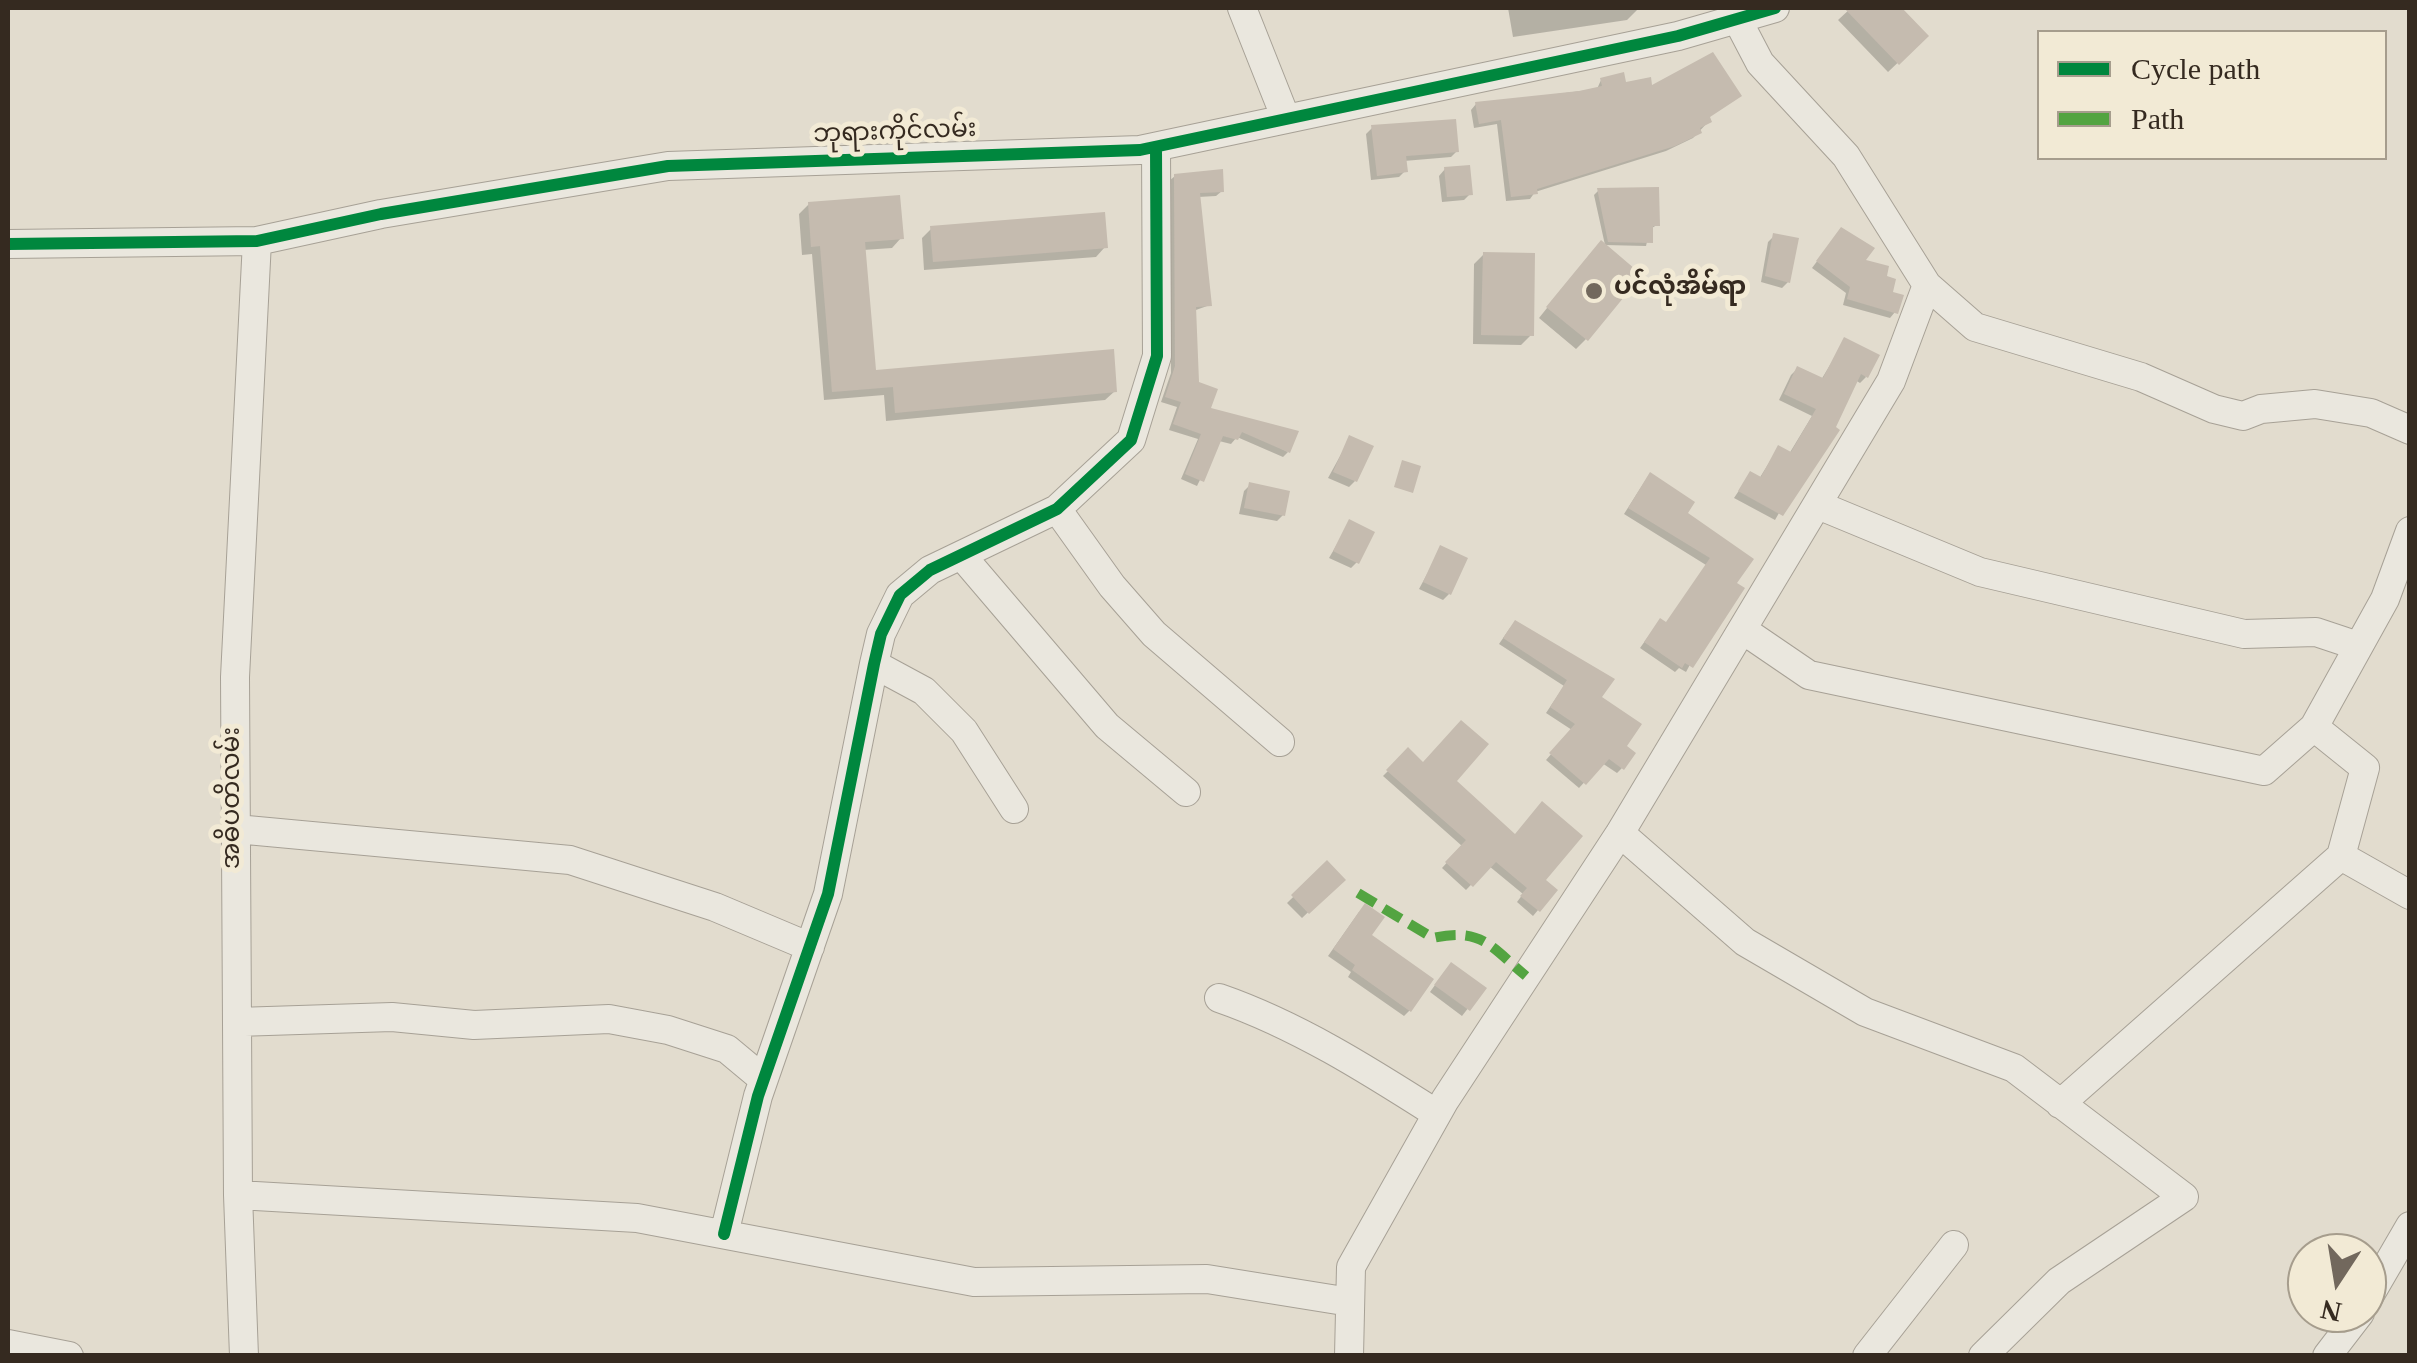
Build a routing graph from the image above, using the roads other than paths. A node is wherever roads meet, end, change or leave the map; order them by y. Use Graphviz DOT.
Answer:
graph roads {
  1 [pos="1242,8"];
  2 [pos="1775,8"];
  3 [pos="1736,19"];
  4 [pos="1286,119"];
  5 [pos="1156,147"];
  6 [pos="257,241"];
  7 [pos="8,244"];
  8 [pos="1927,285"];
  9 [pos="2410,430"];
  10 [pos="1818,505"];
  11 [pos="1057,509"];
  12 [pos="2410,531"];
  13 [pos="962,556"];
  14 [pos="1743,630"];
  15 [pos="2358,646"];
  16 [pos="874,664"];
  17 [pos="2314,726"];
  18 [pos="1280,742"];
  19 [pos="1186,792"];
  20 [pos="1014,809"];
  21 [pos="236,829"];
  22 [pos="1620,833"];
  23 [pos="2340,856"];
  24 [pos="2410,895"];
  25 [pos="810,947"];
  26 [pos="1219,998"];
  27 [pos="237,1022"];
  28 [pos="763,1079"];
  29 [pos="2060,1104"];
  30 [pos="1438,1114"];
  31 [pos="238,1195"];
  32 [pos="2410,1226"];
  33 [pos="724,1234"];
  34 [pos="1954,1246"];
  35 [pos="2387,1266"];
  36 [pos="1350,1302"];
  37 [pos="2345,1333"];
  38 [pos="8,1344"];
  39 [pos="68,1356"];
  40 [pos="244,1356"];
  41 [pos="1350,1356"];
  42 [pos="1867,1356"];
  43 [pos="1984,1356"];
  44 [pos="2327,1356"];
  1 -- 4 [label="street"];
  2 -- 3 [label="street, ဘုရားကိုင်လမ်း"];
  3 -- 4 [label="street, ဘုရားကိုင်လမ်း"];
  3 -- 8 [label="street"];
  4 -- 5 [label="street, ဘုရားကိုင်လမ်း"];
  5 -- 6 [label="street, ဘုရားကိုင်လမ်း"];
  5 -- 11 [label="street"];
  6 -- 7 [label="street, ဘုရားကိုင်လမ်း"];
  6 -- 21 [label="street, အဓိပတိလမ်း"];
  8 -- 9 [label="street"];
  8 -- 10 [label="street"];
  10 -- 14 [label="street"];
  10 -- 15 [label="street"];
  11 -- 13 [label="street"];
  11 -- 18 [label="street"];
  12 -- 15 [label="street"];
  13 -- 16 [label="street"];
  13 -- 19 [label="street"];
  14 -- 17 [label="street"];
  14 -- 22 [label="street"];
  15 -- 17 [label="street"];
  16 -- 20 [label="street"];
  16 -- 25 [label="street"];
  17 -- 23 [label="street"];
  21 -- 25 [label="street"];
  21 -- 27 [label="street, အဓိပတိလမ်း"];
  22 -- 29 [label="street"];
  22 -- 30 [label="street"];
  23 -- 24 [label="street"];
  23 -- 29 [label="street"];
  25 -- 28 [label="street"];
  26 -- 30 [label="street"];
  27 -- 28 [label="street"];
  27 -- 31 [label="street, အဓိပတိလမ်း"];
  28 -- 33 [label="street"];
  29 -- 43 [label="street"];
  30 -- 36 [label="street"];
  31 -- 33 [label="street"];
  31 -- 40 [label="street, အဓိပတိလမ်း"];
  32 -- 35 [label="street"];
  33 -- 36 [label="street"];
  34 -- 42 [label="street"];
  36 -- 41 [label="street"];
  37 -- 44 [label="street"];
  38 -- 39 [label="street"];
}
